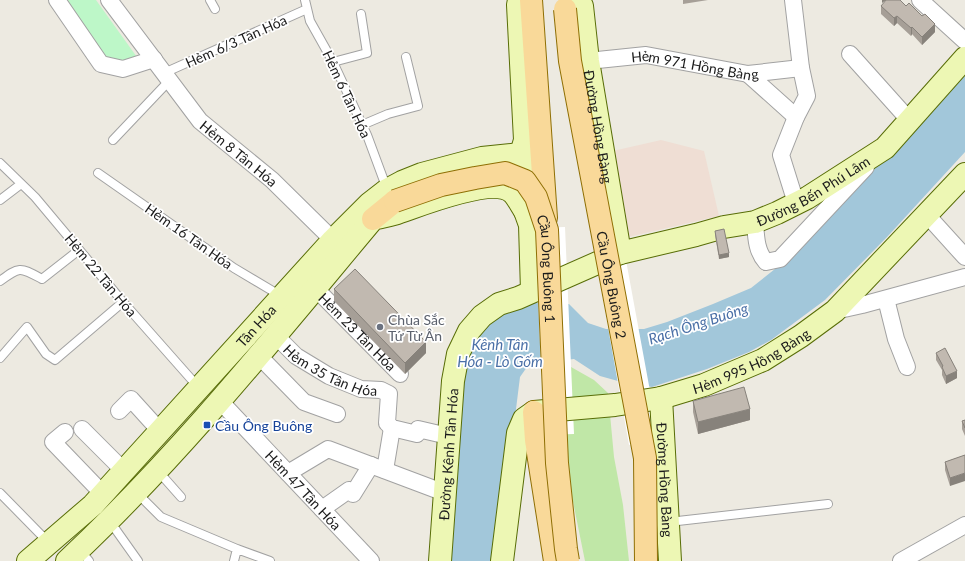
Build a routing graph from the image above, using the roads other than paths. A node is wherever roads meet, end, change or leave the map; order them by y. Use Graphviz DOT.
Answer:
graph roads {
  1 [pos="57,0"];
  2 [pos="109,0"];
  3 [pos="210,0"];
  4 [pos="305,0"];
  5 [pos="519,0"];
  6 [pos="530,0"];
  7 [pos="793,0"];
  8 [pos="920,0"];
  9 [pos="569,3"];
  10 [pos="215,9"];
  11 [pos="307,9"];
  12 [pos="361,14"];
  13 [pos="965,41"];
  14 [pos="850,54"];
  15 [pos="406,57"];
  16 [pos="965,58"];
  17 [pos="154,59"];
  18 [pos="588,61"];
  19 [pos="333,62"];
  20 [pos="801,68"];
  21 [pos="748,74"];
  22 [pos="167,77"];
  23 [pos="796,117"];
  24 [pos="910,121"];
  25 [pos="362,125"];
  26 [pos="114,140"];
  27 [pos="523,147"];
  28 [pos="885,148"];
  29 [pos="0,164"];
  30 [pos="98,173"];
  31 [pos="965,174"];
  32 [pos="21,184"];
  33 [pos="391,195"];
  34 [pos="0,200"];
  35 [pos="796,203"];
  36 [pos="927,215"];
  37 [pos="373,219"];
  38 [pos="534,222"];
  39 [pos="755,222"];
  40 [pos="333,240"];
  41 [pos="79,250"];
  42 [pos="620,253"];
  43 [pos="965,257"];
  44 [pos="965,277"];
  45 [pos="0,281"];
  46 [pos="315,288"];
  47 [pos="532,291"];
  48 [pos="282,297"];
  49 [pos="886,299"];
  50 [pos="123,302"];
  51 [pos="835,311"];
  52 [pos="276,336"];
  53 [pos="259,356"];
  54 [pos="0,358"];
  55 [pos="907,368"];
  56 [pos="400,374"];
  57 [pos="199,388"];
  58 [pos="661,398"];
  59 [pos="220,402"];
  60 [pos="119,411"];
  61 [pos="534,412"];
  62 [pos="337,414"];
  63 [pos="392,428"];
  64 [pos="160,431"];
  65 [pos="448,436"];
  66 [pos="378,467"];
  67 [pos="158,470"];
  68 [pos="124,471"];
  69 [pos="288,474"];
  70 [pos="0,493"];
  71 [pos="136,493"];
  72 [pos="445,493"];
  73 [pos="181,497"];
  74 [pos="828,504"];
  75 [pos="322,509"];
  76 [pos="102,510"];
  77 [pos="668,522"];
  78 [pos="965,525"];
  79 [pos="49,544"];
  80 [pos="237,549"];
  81 [pos="78,557"];
  82 [pos="28,561"];
  83 [pos="138,561"];
  84 [pos="234,561"];
  85 [pos="270,561"];
  86 [pos="371,561"];
  87 [pos="440,561"];
  88 [pos="502,561"];
  89 [pos="555,561"];
  90 [pos="568,561"];
  91 [pos="646,561"];
  92 [pos="670,561"];
  93 [pos="901,561"];
  1 -- 17 [label="street"];
  2 -- 17 [label="street, Hẻm 8 Tân Hóa"];
  3 -- 10 [label="lane"];
  4 -- 11 [label="lane, Hẻm 6 Tân Hóa"];
  5 -- 27 [label="street"];
  6 -- 38 [label="main road, Cầu Ông Buông 1, bridge"];
  7 -- 20 [label="street"];
  8 -- 13 [label="street"];
  9 -- 18 [label="street, Đường Hồng Bàng"];
  9 -- 91 [label="main road, Cầu Ông Buông 2, bridge"];
  11 -- 19 [label="lane, Hẻm 6 Tân Hóa"];
  11 -- 22 [label="lane, Hẻm 6/3 Tân Hóa"];
  12 -- 19 [label="lane"];
  14 -- 24 [label="street"];
  15 -- 25 [label="lane"];
  16 -- 24 [label="street, Đường Bến Phú Lâm"];
  17 -- 22 [label="street, Hẻm 8 Tân Hóa"];
  18 -- 21 [label="street, Hẻm 971 Hồng Bàng"];
  18 -- 42 [label="street, Đường Hồng Bàng"];
  19 -- 25 [label="lane, Hẻm 6 Tân Hóa"];
  20 -- 21 [label="street, Hẻm 971 Hồng Bàng"];
  20 -- 23 [label="street"];
  21 -- 23 [label="street"];
  22 -- 26 [label="lane"];
  22 -- 40 [label="street, Hẻm 8 Tân Hóa"];
  23 -- 35 [label="street"];
  24 -- 28 [label="street, Đường Bến Phú Lâm"];
  25 -- 33 [label="lane, Hẻm 6 Tân Hóa"];
  27 -- 33 [label="street, Tân Hóa"];
  27 -- 38 [label="street"];
  28 -- 35 [label="street, Đường Bến Phú Lâm"];
  28 -- 39 [label="street"];
  29 -- 32 [label="lane, Hẻm 22 Tân Hóa"];
  30 -- 48 [label="lane, Hẻm 16 Tân Hóa"];
  31 -- 36 [label="street, Hẻm 995 Hồng Bàng"];
  32 -- 34 [label="lane"];
  32 -- 41 [label="lane, Hẻm 22 Tân Hóa"];
  33 -- 37 [label="main road"];
  33 -- 38 [label="main road, bridge"];
  33 -- 40 [label="street, Tân Hóa"];
  35 -- 39 [label="street, Đường Bến Phú Lâm"];
  36 -- 43 [label="street"];
  36 -- 51 [label="street, Hẻm 995 Hồng Bàng"];
  37 -- 38 [label="street"];
  37 -- 46 [label="street, Tân Hóa"];
  38 -- 47 [label="street"];
  38 -- 90 [label="main road, Cầu Ông Buông 1, bridge"];
  39 -- 42 [label="street, Đường Bến Phú Lâm"];
  40 -- 48 [label="street, Tân Hóa"];
  41 -- 45 [label="lane"];
  41 -- 50 [label="lane, Hẻm 22 Tân Hóa"];
  42 -- 47 [label="street, Đường Bến Phú Lâm"];
  44 -- 49 [label="street, Hẻm 995 Hồng Bàng"];
  46 -- 52 [label="street, Tân Hóa"];
  46 -- 56 [label="street, Hẻm 23 Tân Hóa"];
  47 -- 65 [label="street, Đường Kênh Tân Hóa"];
  48 -- 57 [label="street, Tân Hóa"];
  49 -- 51 [label="street, Hẻm 995 Hồng Bàng"];
  49 -- 55 [label="street"];
  50 -- 54 [label="lane"];
  50 -- 57 [label="lane, Hẻm 22 Tân Hóa"];
  51 -- 58 [label="street, Hẻm 995 Hồng Bàng"];
  52 -- 53 [label="street, Tân Hóa"];
  52 -- 63 [label="street, Hẻm 35 Tân Hóa"];
  53 -- 59 [label="street, Tân Hóa"];
  53 -- 62 [label="street"];
  57 -- 64 [label="street, Tân Hóa"];
  58 -- 61 [label="street, Hẻm 995 Hồng Bàng"];
  58 -- 77 [label="street, Đường Hồng Bàng"];
  59 -- 67 [label="street, Tân Hóa"];
  59 -- 69 [label="street, Hẻm 47 Tân Hóa"];
  60 -- 64 [label="street"];
  61 -- 88 [label="street"];
  61 -- 89 [label="main road"];
  63 -- 65 [label="street"];
  63 -- 66 [label="street"];
  64 -- 68 [label="street, Tân Hóa"];
  65 -- 72 [label="street, Đường Kênh Tân Hóa"];
  66 -- 69 [label="street"];
  66 -- 72 [label="street"];
  66 -- 75 [label="street"];
  67 -- 71 [label="street, Tân Hóa"];
  67 -- 73 [label="lane"];
  68 -- 76 [label="street, Tân Hóa"];
  68 -- 76 [label="street"];
  69 -- 75 [label="street, Hẻm 47 Tân Hóa"];
  70 -- 79 [label="lane"];
  71 -- 76 [label="street, Tân Hóa"];
  71 -- 80 [label="lane"];
  72 -- 87 [label="street, Đường Kênh Tân Hóa"];
  74 -- 77 [label="lane"];
  75 -- 86 [label="street, Hẻm 47 Tân Hóa"];
  76 -- 79 [label="street, Tân Hóa"];
  76 -- 81 [label="street, Tân Hóa"];
  76 -- 83 [label="lane"];
  77 -- 92 [label="street, Đường Hồng Bàng"];
  78 -- 93 [label="street"];
  79 -- 82 [label="street, Tân Hóa"];
  80 -- 84 [label="lane"];
  80 -- 85 [label="lane"];
}
